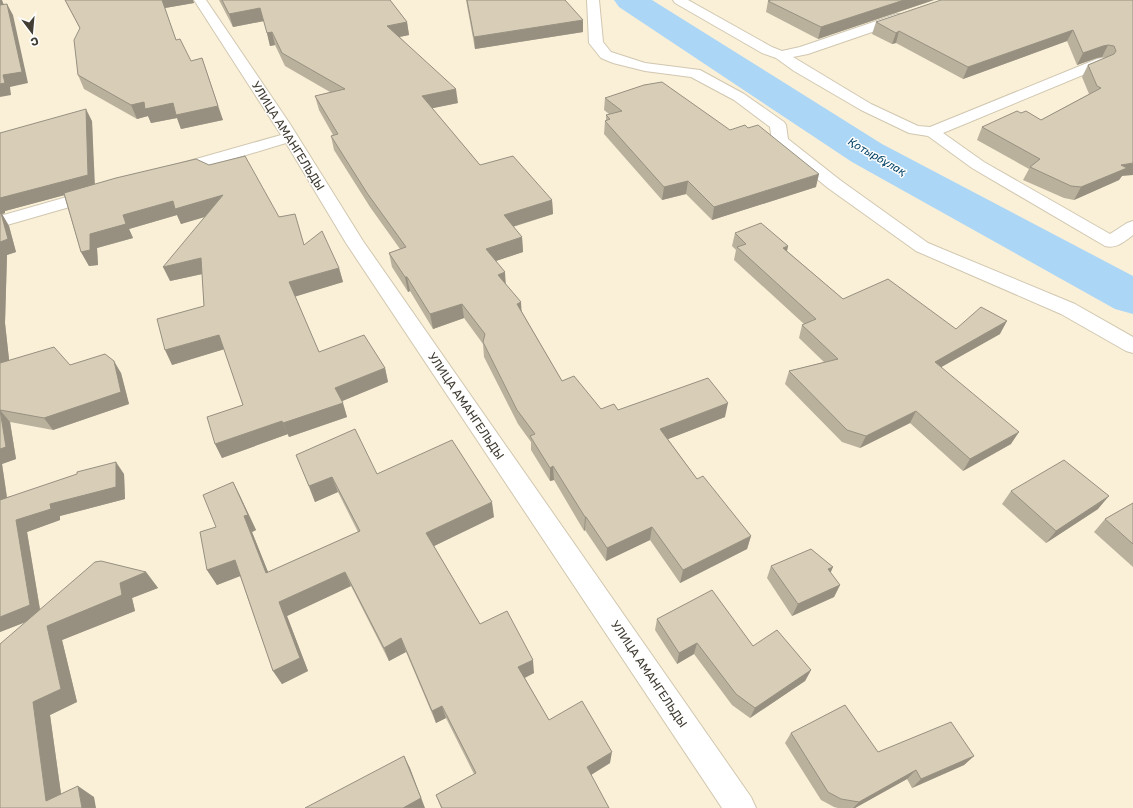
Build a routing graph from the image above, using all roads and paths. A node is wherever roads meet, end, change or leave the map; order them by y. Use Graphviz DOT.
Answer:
graph roads {
  1 [pos="200,0"];
  2 [pos="593,0"];
  3 [pos="679,0"];
  4 [pos="915,13"];
  5 [pos="781,55"];
  6 [pos="1102,62"];
  7 [pos="932,132"];
  8 [pos="290,137"];
  9 [pos="156,176"];
  10 [pos="112,189"];
  11 [pos="0,222"];
  12 [pos="1133,227"];
  13 [pos="1133,346"];
  14 [pos="740,808"];
  1 -- 8 [label="street, УЛИЦА АМАНГЕЛЬДЫ"];
  2 -- 13 [label="street"];
  3 -- 5 [label="street"];
  4 -- 5 [label="street"];
  5 -- 7 [label="street"];
  6 -- 7 [label="street"];
  7 -- 12 [label="street"];
  8 -- 9 [label="street"];
  8 -- 14 [label="street, УЛИЦА АМАНГЕЛЬДЫ"];
  10 -- 11 [label="street"];
}
